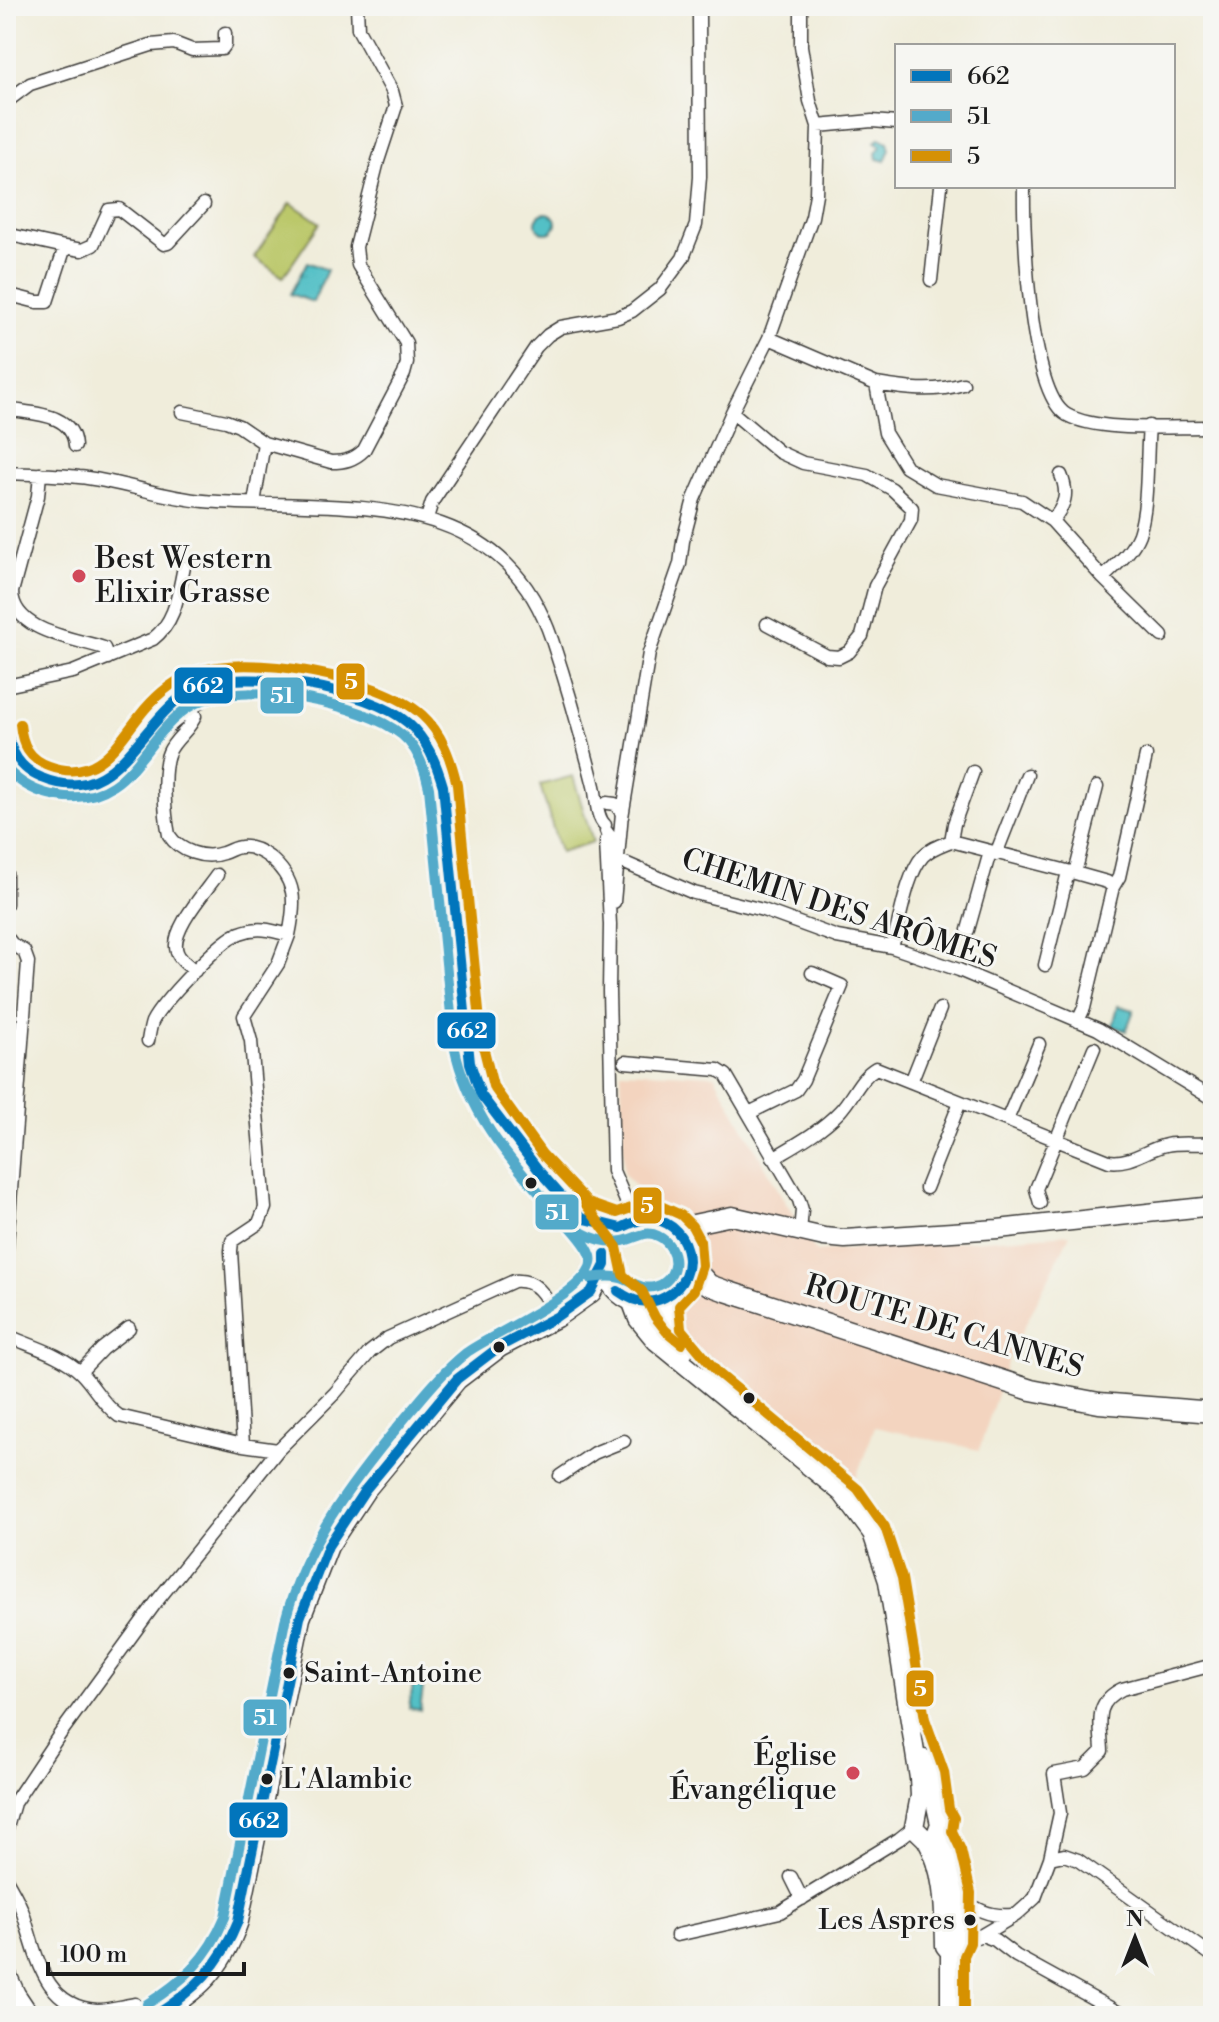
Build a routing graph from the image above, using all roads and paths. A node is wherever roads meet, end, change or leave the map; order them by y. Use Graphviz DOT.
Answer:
graph roads {
  1 [pos="357,6"];
  2 [pos="696,6"];
  3 [pos="801,6"];
  4 [pos="225,33"];
  5 [pos="6,102"];
  6 [pos="895,123"];
  7 [pos="818,126"];
  8 [pos="941,188"];
  9 [pos="1024,188"];
  10 [pos="204,204"];
  11 [pos="6,234"];
  12 [pos="65,247"];
  13 [pos="931,280"];
  14 [pos="6,294"];
  15 [pos="769,338"];
  16 [pos="876,384"];
  17 [pos="963,384"];
  18 [pos="6,409"];
  19 [pos="182,412"];
  20 [pos="732,412"];
  21 [pos="1149,426"];
  22 [pos="1213,427"];
  23 [pos="264,443"];
  24 [pos="75,446"];
  25 [pos="6,473"];
  26 [pos="40,474"];
  27 [pos="1061,475"];
  28 [pos="254,503"];
  29 [pos="427,518"];
  30 [pos="1052,521"];
  31 [pos="184,567"];
  32 [pos="1103,578"];
  33 [pos="767,624"];
  34 [pos="1162,636"];
  35 [pos="108,658"];
  36 [pos="202,685"];
  37 [pos="6,686"];
  38 [pos="191,708"];
  39 [pos="6,726"];
  40 [pos="144,732"];
  41 [pos="7,747"];
  42 [pos="1146,756"];
  43 [pos="973,772"];
  44 [pos="1027,775"];
  45 [pos="626,780"];
  46 [pos="1097,787"];
  47 [pos="606,805"];
  48 [pos="621,819"];
  49 [pos="606,828"];
  50 [pos="951,841"];
  51 [pos="993,853"];
  52 [pos="618,860"];
  53 [pos="1072,872"];
  54 [pos="6,873"];
  55 [pos="217,875"];
  56 [pos="1113,887"];
  57 [pos="6,904"];
  58 [pos="610,925"];
  59 [pos="968,930"];
  60 [pos="289,935"];
  61 [pos="6,936"];
  62 [pos="892,947"];
  63 [pos="1045,965"];
  64 [pos="195,971"];
  65 [pos="812,973"];
  66 [pos="940,1009"];
  67 [pos="1078,1021"];
  68 [pos="148,1041"];
  69 [pos="1039,1044"];
  70 [pos="1094,1048"];
  71 [pos="625,1062"];
  72 [pos="911,1082"];
  73 [pos="1213,1099"];
  74 [pos="960,1102"];
  75 [pos="749,1113"];
  76 [pos="1007,1120"];
  77 [pos="1058,1140"];
  78 [pos="1213,1143"];
  79 [pos="773,1158"];
  80 [pos="926,1188"];
  81 [pos="626,1201"];
  82 [pos="1040,1203"];
  83 [pos="1213,1206"];
  84 [pos="581,1218"];
  85 [pos="649,1219"];
  86 [pos="698,1224"];
  87 [pos="623,1226"];
  88 [pos="674,1228"];
  89 [pos="800,1232"];
  90 [pos="688,1255"];
  91 [pos="6,1257"];
  92 [pos="605,1260"];
  93 [pos="709,1285"];
  94 [pos="591,1292"];
  95 [pos="672,1294"];
  96 [pos="624,1295"];
  97 [pos="556,1317"];
  98 [pos="129,1328"];
  99 [pos="6,1335"];
  100 [pos="80,1372"];
  101 [pos="708,1383"];
  102 [pos="1213,1412"];
  103 [pos="624,1441"];
  104 [pos="243,1445"];
  105 [pos="278,1450"];
  106 [pos="560,1476"];
  107 [pos="1213,1665"];
  108 [pos="926,1825"];
  109 [pos="6,1831"];
  110 [pos="1050,1858"];
  111 [pos="791,1877"];
  112 [pos="6,1879"];
  113 [pos="957,1896"];
  114 [pos="802,1899"];
  115 [pos="1016,1915"];
  116 [pos="677,1935"];
  117 [pos="982,1935"];
  118 [pos="953,1944"];
  119 [pos="1213,1956"];
  120 [pos="6,1977"];
  121 [pos="135,2004"];
  122 [pos="28,2016"];
  123 [pos="154,2016"];
  124 [pos="950,2016"];
  125 [pos="1125,2016"];
  1 -- 23 [label="street"];
  2 -- 29 [label="street"];
  3 -- 7 [label="street"];
  4 -- 5 [label="street"];
  6 -- 7 [label="street"];
  7 -- 15 [label="street"];
  8 -- 13 [label="street"];
  9 -- 21 [label="street"];
  10 -- 12 [label="street"];
  11 -- 12 [label="street"];
  12 -- 14 [label="street"];
  15 -- 16 [label="street"];
  15 -- 20 [label="street"];
  16 -- 17 [label="street"];
  16 -- 30 [label="street"];
  18 -- 24 [label="street"];
  19 -- 23 [label="street"];
  20 -- 33 [label="street"];
  20 -- 45 [label="street"];
  21 -- 22 [label="street"];
  21 -- 32 [label="street"];
  23 -- 28 [label="street"];
  25 -- 26 [label="street"];
  26 -- 28 [label="street"];
  26 -- 35 [label="street"];
  27 -- 30 [label="street"];
  28 -- 29 [label="street"];
  29 -- 47 [label="street"];
  30 -- 32 [label="street"];
  31 -- 35 [label="street"];
  32 -- 34 [label="street"];
  35 -- 37 [label="street"];
  36 -- 38 [label="street"];
  36 -- 40 [label="main road"];
  36 -- 84 [label="main road"];
  38 -- 40 [label="street"];
  38 -- 60 [label="street"];
  39 -- 41 [label="main road"];
  40 -- 41 [label="main road"];
  42 -- 56 [label="street"];
  43 -- 50 [label="street"];
  44 -- 51 [label="street"];
  45 -- 47 [label="street"];
  45 -- 48 [label="street"];
  46 -- 53 [label="street"];
  47 -- 48 [label="street"];
  47 -- 49 [label="street"];
  48 -- 49 [label="street"];
  48 -- 52 [label="street"];
  49 -- 52 [label="street"];
  49 -- 58 [label="street"];
  50 -- 51 [label="street"];
  50 -- 62 [label="street"];
  51 -- 53 [label="street"];
  51 -- 59 [label="street"];
  52 -- 58 [label="street"];
  52 -- 62 [label="street, CHEMIN DES ARÔMES"];
  53 -- 56 [label="street"];
  53 -- 63 [label="street"];
  54 -- 57 [label="street"];
  55 -- 64 [label="street"];
  56 -- 67 [label="street"];
  58 -- 81 [label="street"];
  60 -- 64 [label="street"];
  60 -- 104 [label="street"];
  61 -- 91 [label="street"];
  62 -- 67 [label="street, CHEMIN DES ARÔMES"];
  64 -- 68 [label="street"];
  65 -- 75 [label="street"];
  66 -- 72 [label="street"];
  67 -- 73 [label="street, CHEMIN DES ARÔMES"];
  69 -- 76 [label="street"];
  70 -- 77 [label="street"];
  71 -- 75 [label="street"];
  72 -- 74 [label="street"];
  72 -- 79 [label="street"];
  74 -- 76 [label="street"];
  74 -- 80 [label="street"];
  75 -- 79 [label="street"];
  76 -- 77 [label="street"];
  77 -- 78 [label="street"];
  77 -- 82 [label="street"];
  79 -- 89 [label="street"];
  81 -- 85 [label="street"];
  81 -- 87 [label="street"];
  83 -- 89 [label="main road"];
  84 -- 87 [label="main road"];
  84 -- 92 [label="main road"];
  85 -- 87 [label="main road"];
  85 -- 88 [label="main road"];
  86 -- 88 [label="main road"];
  86 -- 89 [label="main road"];
  86 -- 90 [label="main road"];
  87 -- 92 [label="main road"];
  88 -- 90 [label="main road"];
  90 -- 93 [label="main road, ROUTE DE CANNES"];
  90 -- 95 [label="main road"];
  92 -- 94 [label="main road"];
  92 -- 96 [label="main road"];
  93 -- 95 [label="main road, ROUTE DE CANNES"];
  93 -- 102 [label="main road, ROUTE DE CANNES"];
  94 -- 96 [label="main road"];
  94 -- 97 [label="main road"];
  95 -- 96 [label="main road"];
  95 -- 101 [label="main road"];
  96 -- 101 [label="main road"];
  97 -- 105 [label="street"];
  97 -- 123 [label="main road"];
  98 -- 100 [label="street"];
  99 -- 100 [label="street"];
  100 -- 104 [label="street"];
  101 -- 108 [label="main road"];
  103 -- 106 [label="street"];
  104 -- 105 [label="street"];
  105 -- 109 [label="street"];
  107 -- 110 [label="street"];
  108 -- 113 [label="main road"];
  108 -- 114 [label="street"];
  108 -- 118 [label="main road"];
  110 -- 115 [label="street"];
  110 -- 119 [label="street"];
  111 -- 114 [label="street"];
  112 -- 121 [label="street"];
  113 -- 115 [label="street"];
  113 -- 118 [label="main road"];
  114 -- 116 [label="street"];
  115 -- 117 [label="street"];
  117 -- 118 [label="street"];
  117 -- 125 [label="street"];
  118 -- 124 [label="main road"];
  120 -- 122 [label="highway"];
}
